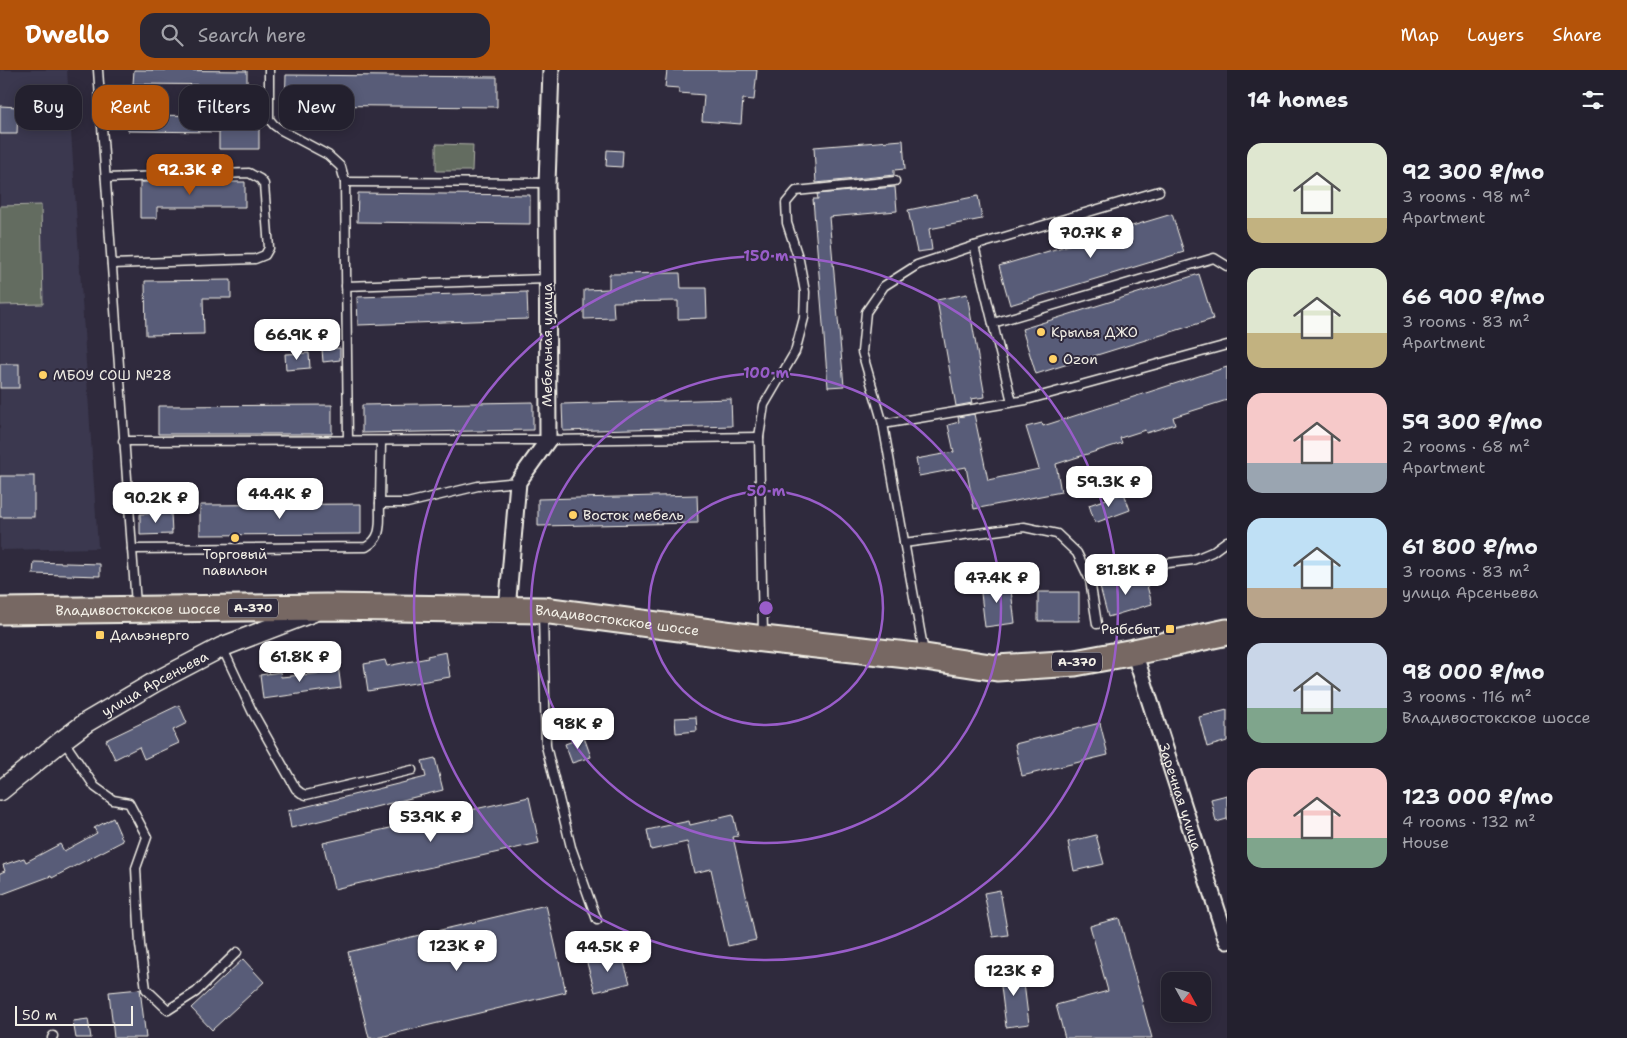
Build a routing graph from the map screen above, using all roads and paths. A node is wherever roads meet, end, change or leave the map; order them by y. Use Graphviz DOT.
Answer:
graph roads {
  1 [pos="98,70"];
  2 [pos="269,70"];
  3 [pos="551,70"];
  4 [pos="106,178"];
  5 [pos="895,181"];
  6 [pos="345,182"];
  7 [pos="548,184"];
  8 [pos="1159,190"];
  9 [pos="974,246"];
  10 [pos="112,264"];
  11 [pos="1227,266"];
  12 [pos="547,279"];
  13 [pos="346,286"];
  14 [pos="993,323"];
  15 [pos="1227,345"];
  16 [pos="1012,402"];
  17 [pos="883,424"];
  18 [pos="759,436"];
  19 [pos="348,440"];
  20 [pos="548,440"];
  21 [pos="123,441"];
  22 [pos="381,441"];
  23 [pos="518,482"];
  24 [pos="380,503"];
  25 [pos="1227,541"];
  26 [pos="904,543"];
  27 [pos="132,549"];
  28 [pos="1090,580"];
  29 [pos="326,607"];
  30 [pos="136,610"];
  31 [pos="507,610"];
  32 [pos="542,610"];
  33 [pos="0,611"];
  34 [pos="1097,624"];
  35 [pos="1227,632"];
  36 [pos="763,639"];
  37 [pos="222,647"];
  38 [pos="1134,652"];
  39 [pos="925,657"];
  40 [pos="63,740"];
  41 [pos="412,770"];
  42 [pos="0,791"];
  43 [pos="597,920"];
  44 [pos="1227,942"];
  45 [pos="237,952"];
  1 -- 4 [label="lane"];
  2 -- 6 [label="lane"];
  3 -- 7 [label="street, Мебельная улица"];
  4 -- 10 [label="lane"];
  4 -- 10 [label="lane"];
  5 -- 18 [label="lane"];
  6 -- 7 [label="lane"];
  6 -- 13 [label="lane"];
  7 -- 12 [label="street, Мебельная улица"];
  8 -- 9 [label="lane"];
  9 -- 14 [label="lane"];
  9 -- 17 [label="lane"];
  10 -- 21 [label="lane"];
  11 -- 14 [label="lane"];
  12 -- 13 [label="lane"];
  12 -- 20 [label="street, Мебельная улица"];
  13 -- 19 [label="lane"];
  14 -- 16 [label="lane"];
  15 -- 16 [label="lane"];
  16 -- 17 [label="lane"];
  17 -- 26 [label="lane"];
  18 -- 20 [label="lane"];
  18 -- 36 [label="lane"];
  19 -- 21 [label="lane"];
  19 -- 22 [label="lane"];
  20 -- 22 [label="lane"];
  20 -- 23 [label="street"];
  21 -- 27 [label="lane"];
  22 -- 24 [label="lane"];
  23 -- 24 [label="lane"];
  23 -- 31 [label="street"];
  24 -- 27 [label="lane"];
  25 -- 28 [label="lane"];
  26 -- 28 [label="lane"];
  26 -- 39 [label="lane"];
  27 -- 30 [label="lane"];
  28 -- 34 [label="lane"];
  29 -- 30 [label="highway, Владивостокское шоссе / А-370"];
  29 -- 31 [label="highway, Владивостокское шоссе / А-370"];
  29 -- 37 [label="street, улица Арсеньева"];
  30 -- 33 [label="highway, Владивостокское шоссе / А-370"];
  31 -- 32 [label="highway, Владивостокское шоссе / А-370"];
  32 -- 36 [label="highway, Владивостокское шоссе / А-370"];
  32 -- 43 [label="lane"];
  35 -- 38 [label="highway, Владивостокское шоссе / А-370"];
  36 -- 39 [label="highway, Владивостокское шоссе / А-370"];
  37 -- 40 [label="street, улица Арсеньева"];
  37 -- 41 [label="lane"];
  38 -- 39 [label="highway, Владивостокское шоссе / А-370"];
  38 -- 44 [label="street, Заречная улица"];
  40 -- 42 [label="street, улица Арсеньева"];
  40 -- 45 [label="lane"];
}
